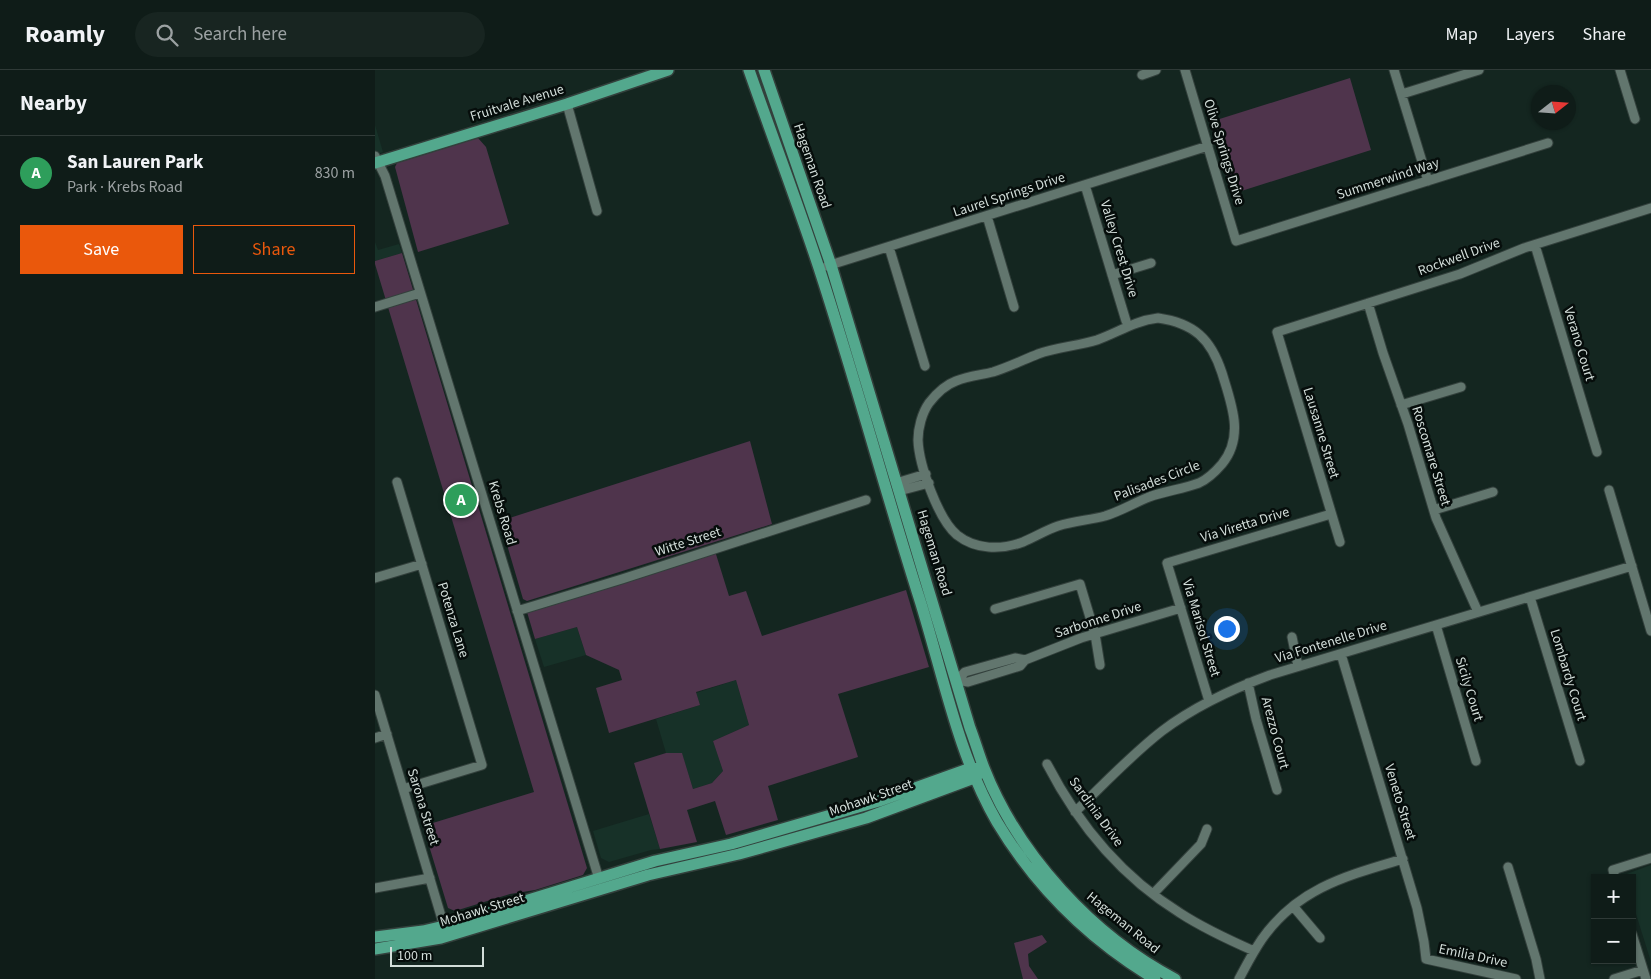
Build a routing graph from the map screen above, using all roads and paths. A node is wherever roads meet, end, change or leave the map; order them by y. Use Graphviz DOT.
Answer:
graph roads {
  1 [pos="666,70"];
  2 [pos="749,70"];
  3 [pos="764,70"];
  4 [pos="1156,70"];
  5 [pos="1185,70"];
  6 [pos="1394,70"];
  7 [pos="1479,70"];
  8 [pos="1620,70"];
  9 [pos="651,73"];
  10 [pos="1142,75"];
  11 [pos="1402,94"];
  12 [pos="567,104"];
  13 [pos="1635,119"];
  14 [pos="771,132"];
  15 [pos="1548,143"];
  16 [pos="1208,146"];
  17 [pos="376,161"];
  18 [pos="1428,181"];
  19 [pos="1085,185"];
  20 [pos="805,191"];
  21 [pos="1651,208"];
  22 [pos="597,211"];
  23 [pos="987,216"];
  24 [pos="1236,241"];
  25 [pos="1535,245"];
  26 [pos="889,247"];
  27 [pos="1151,263"];
  28 [pos="831,265"];
  29 [pos="819,268"];
  30 [pos="1112,275"];
  31 [pos="420,293"];
  32 [pos="1368,303"];
  33 [pos="1015,307"];
  34 [pos="375,308"];
  35 [pos="1126,321"];
  36 [pos="1277,332"];
  37 [pos="925,366"];
  38 [pos="1461,387"];
  39 [pos="1401,405"];
  40 [pos="868,431"];
  41 [pos="1597,452"];
  42 [pos="927,479"];
  43 [pos="397,482"];
  44 [pos="898,487"];
  45 [pos="1609,490"];
  46 [pos="1493,492"];
  47 [pos="866,500"];
  48 [pos="1434,510"];
  49 [pos="1331,514"];
  50 [pos="1340,542"];
  51 [pos="1167,563"];
  52 [pos="422,564"];
  53 [pos="1632,566"];
  54 [pos="375,578"];
  55 [pos="1530,597"];
  56 [pos="1181,608"];
  57 [pos="995,609"];
  58 [pos="517,611"];
  59 [pos="1478,612"];
  60 [pos="926,618"];
  61 [pos="1436,625"];
  62 [pos="1651,631"];
  63 [pos="1095,634"];
  64 [pos="1292,637"];
  65 [pos="1341,654"];
  66 [pos="1100,665"];
  67 [pos="1299,666"];
  68 [pos="957,680"];
  69 [pos="1248,683"];
  70 [pos="375,695"];
  71 [pos="1209,701"];
  72 [pos="387,734"];
  73 [pos="375,738"];
  74 [pos="1477,761"];
  75 [pos="1580,761"];
  76 [pos="1047,764"];
  77 [pos="984,769"];
  78 [pos="973,773"];
  79 [pos="403,789"];
  80 [pos="1277,790"];
  81 [pos="1075,812"];
  82 [pos="1207,829"];
  83 [pos="1651,858"];
  84 [pos="1403,859"];
  85 [pos="1508,867"];
  86 [pos="1614,874"];
  87 [pos="430,878"];
  88 [pos="599,879"];
  89 [pos="375,888"];
  90 [pos="1153,894"];
  91 [pos="1293,906"];
  92 [pos="513,916"];
  93 [pos="444,926"];
  94 [pos="375,937"];
  95 [pos="1320,938"];
  96 [pos="1636,947"];
  97 [pos="375,948"];
  98 [pos="1255,951"];
  99 [pos="1425,960"];
  100 [pos="1645,975"];
  101 [pos="1155,979"];
  102 [pos="1175,979"];
  103 [pos="1239,979"];
  104 [pos="1516,979"];
  105 [pos="1540,979"];
  106 [pos="1614,979"];
  1 -- 9 [label="main road, Fruitvale Avenue"];
  2 -- 14 [label="main road, Hageman Road"];
  3 -- 20 [label="main road, Hageman Road"];
  4 -- 10 [label="street"];
  5 -- 16 [label="street, Olive Springs Drive"];
  6 -- 11 [label="street"];
  7 -- 11 [label="street"];
  8 -- 13 [label="street"];
  9 -- 12 [label="main road, Fruitvale Avenue"];
  11 -- 18 [label="street"];
  12 -- 17 [label="main road, Fruitvale Avenue"];
  12 -- 22 [label="street"];
  14 -- 20 [label="main road"];
  14 -- 29 [label="main road, Hageman Road"];
  15 -- 18 [label="street, Summerwind Way"];
  16 -- 19 [label="street, Laurel Springs Drive"];
  16 -- 24 [label="street, Olive Springs Drive"];
  17 -- 31 [label="street, Krebs Road"];
  18 -- 24 [label="street, Summerwind Way"];
  19 -- 23 [label="street, Laurel Springs Drive"];
  19 -- 30 [label="street, Valley Crest Drive"];
  20 -- 28 [label="main road, Hageman Road"];
  21 -- 25 [label="street, Rockwell Drive"];
  23 -- 26 [label="street, Laurel Springs Drive"];
  23 -- 33 [label="street"];
  25 -- 32 [label="street, Rockwell Drive"];
  25 -- 41 [label="street, Verano Court"];
  26 -- 28 [label="street, Laurel Springs Drive"];
  26 -- 37 [label="street"];
  27 -- 30 [label="street"];
  28 -- 29 [label="street, Laurel Springs Drive"];
  28 -- 44 [label="main road, Hageman Road"];
  29 -- 40 [label="main road, Hageman Road"];
  30 -- 35 [label="street, Valley Crest Drive"];
  31 -- 34 [label="street"];
  31 -- 58 [label="street, Krebs Road"];
  32 -- 36 [label="street, Rockwell Drive"];
  32 -- 39 [label="street, Roscomare Street"];
  36 -- 49 [label="street, Lausanne Street"];
  38 -- 39 [label="street"];
  39 -- 48 [label="street, Roscomare Street"];
  40 -- 44 [label="main road"];
  40 -- 60 [label="main road, Hageman Road"];
  42 -- 42 [label="street, Palisades Circle"];
  42 -- 44 [label="street"];
  43 -- 52 [label="street, Potenza Lane"];
  44 -- 68 [label="main road, Hageman Road"];
  45 -- 53 [label="street"];
  46 -- 48 [label="street"];
  47 -- 58 [label="street, Witte Street"];
  48 -- 59 [label="street, Roscomare Street"];
  49 -- 50 [label="street, Lausanne Street"];
  49 -- 51 [label="street, Via Viretta Drive"];
  51 -- 56 [label="street, Via Marisol Street"];
  52 -- 54 [label="street"];
  52 -- 79 [label="street, Potenza Lane"];
  53 -- 55 [label="street, Via Fontenelle Drive"];
  53 -- 62 [label="street"];
  55 -- 59 [label="street, Via Fontenelle Drive"];
  55 -- 75 [label="street, Lombardy Court"];
  56 -- 63 [label="street, Sarbonne Drive"];
  56 -- 71 [label="street, Via Marisol Street"];
  57 -- 63 [label="street"];
  58 -- 88 [label="street, Krebs Road"];
  59 -- 61 [label="street, Via Fontenelle Drive"];
  60 -- 68 [label="main road"];
  60 -- 78 [label="main road, Hageman Road"];
  61 -- 65 [label="street, Via Fontenelle Drive"];
  61 -- 74 [label="street, Sicily Court"];
  63 -- 66 [label="street"];
  63 -- 68 [label="street, Sarbonne Drive"];
  64 -- 67 [label="street"];
  65 -- 67 [label="street, Via Fontenelle Drive"];
  65 -- 84 [label="street, Veneto Street"];
  67 -- 69 [label="street, Via Fontenelle Drive"];
  68 -- 77 [label="main road, Hageman Road"];
  69 -- 71 [label="street, Via Fontenelle Drive"];
  69 -- 80 [label="street, Arezzo Court"];
  70 -- 72 [label="street, Sarona Street"];
  71 -- 81 [label="street, Via Fontenelle Drive"];
  72 -- 73 [label="street"];
  72 -- 79 [label="street, Sarona Street"];
  76 -- 81 [label="street, Sardinia Drive"];
  77 -- 78 [label="main road, Mohawk Street"];
  77 -- 102 [label="main road, Hageman Road"];
  78 -- 88 [label="main road, Mohawk Street"];
  78 -- 92 [label="main road, Mohawk Street"];
  78 -- 101 [label="main road, Hageman Road"];
  79 -- 87 [label="street, Sarona Street"];
  81 -- 90 [label="street, Sardinia Drive"];
  82 -- 90 [label="street"];
  83 -- 86 [label="street"];
  84 -- 91 [label="street"];
  84 -- 99 [label="street, Veneto Street"];
  85 -- 105 [label="street"];
  87 -- 89 [label="street"];
  87 -- 93 [label="street, Sarona Street"];
  88 -- 92 [label="main road"];
  88 -- 93 [label="main road"];
  90 -- 98 [label="street, Sardinia Drive"];
  91 -- 95 [label="street"];
  91 -- 98 [label="street"];
  92 -- 97 [label="main road, Mohawk Street"];
  93 -- 94 [label="main road"];
  93 -- 97 [label="main road"];
  96 -- 100 [label="street"];
  98 -- 103 [label="street"];
  99 -- 104 [label="street, Emilia Drive"];
  100 -- 106 [label="street"];
}
